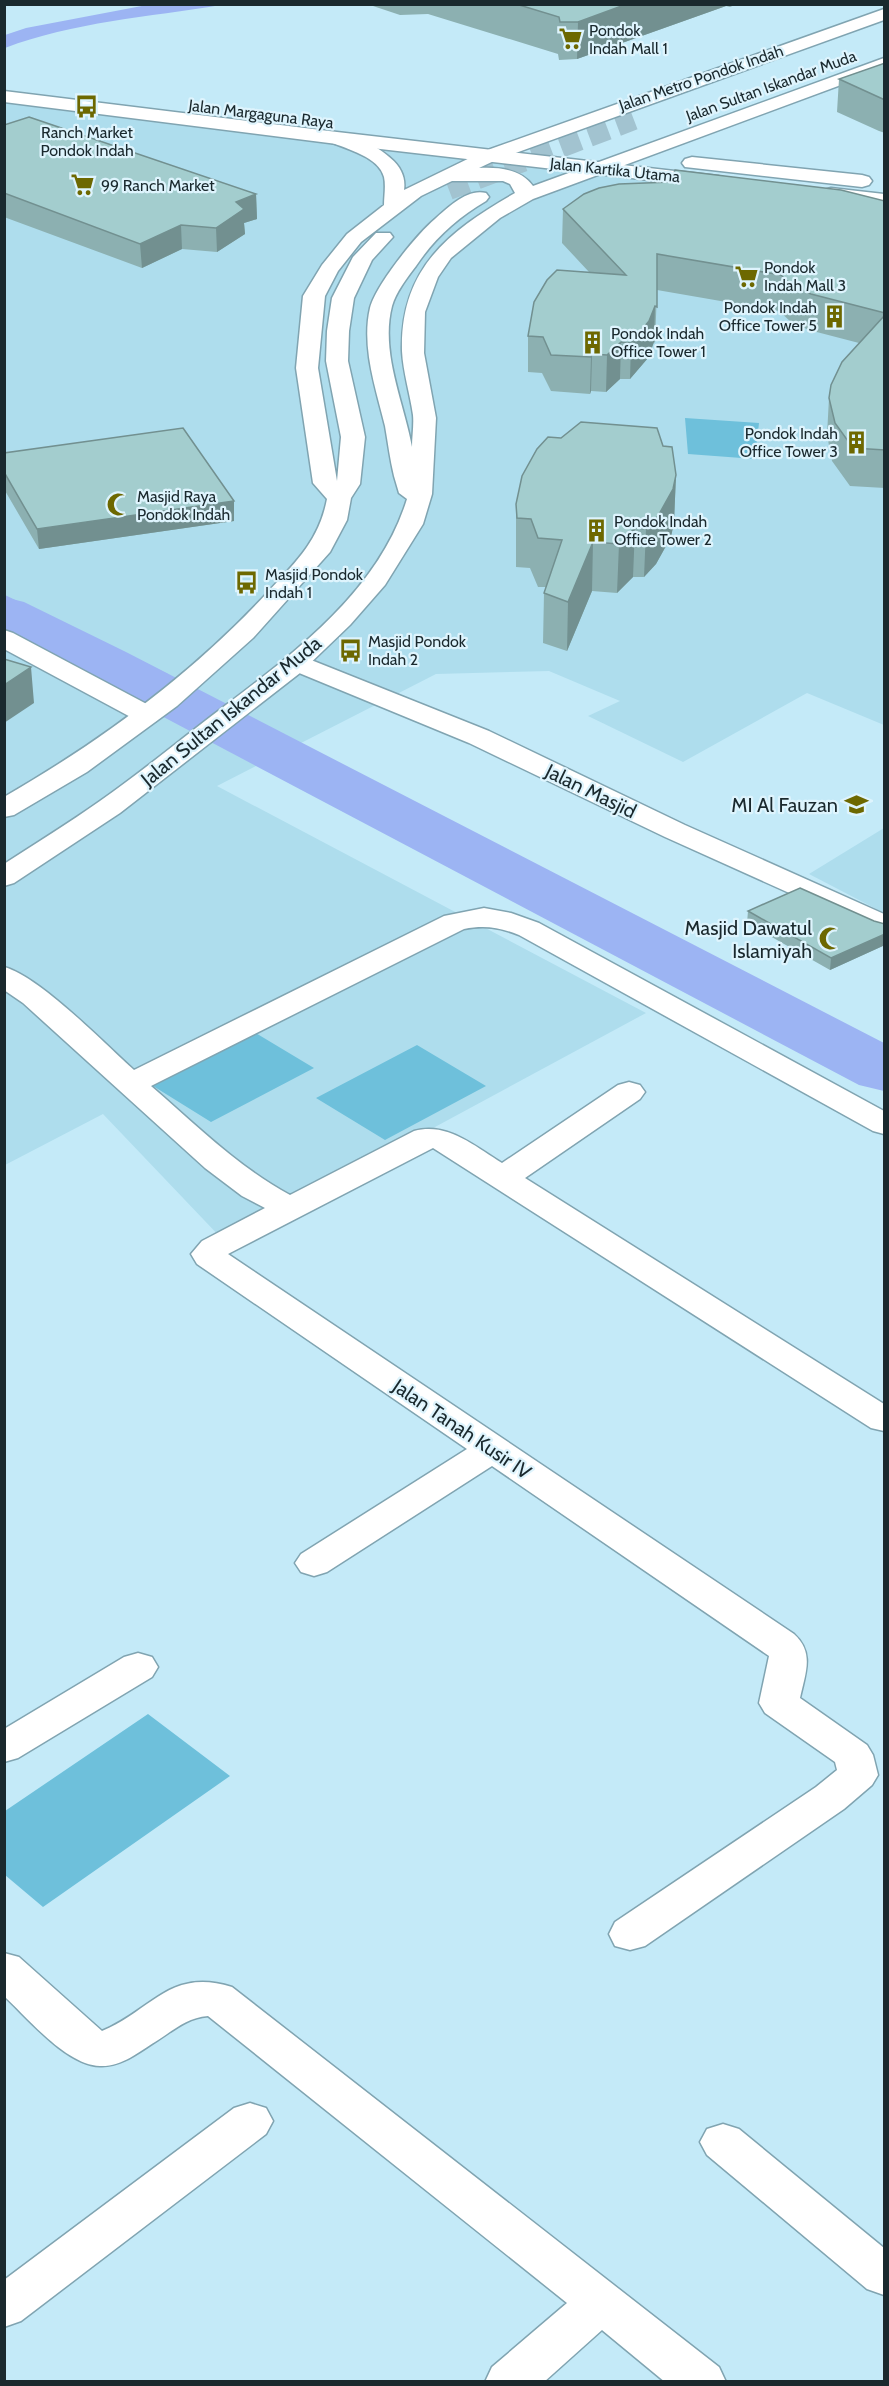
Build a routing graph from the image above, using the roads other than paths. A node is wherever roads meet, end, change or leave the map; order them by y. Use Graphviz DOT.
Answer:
graph roads {
  1 [pos="885,14"];
  2 [pos="885,29"];
  3 [pos="885,45"];
  4 [pos="885,63"];
  5 [pos="4,81"];
  6 [pos="4,96"];
  7 [pos="291,117"];
  8 [pos="616,125"];
  9 [pos="657,128"];
  10 [pos="274,130"];
  11 [pos="337,138"];
  12 [pos="676,139"];
  13 [pos="518,144"];
  14 [pos="489,156"];
  15 [pos="632,156"];
  16 [pos="598,169"];
  17 [pos="885,183"];
  18 [pos="444,184"];
  19 [pos="526,195"];
  20 [pos="479,197"];
  21 [pos="885,200"];
  22 [pos="394,206"];
  23 [pos="339,498"];
  24 [pos="417,506"];
  25 [pos="4,638"];
  26 [pos="296,662"];
  27 [pos="158,708"];
  28 [pos="4,809"];
  29 [pos="4,877"];
  30 [pos="885,925"];
  31 [pos="4,976"];
  32 [pos="132,1083"];
  33 [pos="629,1092"];
  34 [pos="885,1124"];
  35 [pos="502,1178"];
  36 [pos="288,1208"];
  37 [pos="885,1420"];
  38 [pos="492,1450"];
  39 [pos="314,1563"];
  40 [pos="138,1667"];
  41 [pos="4,1748"];
  42 [pos="630,1934"];
  43 [pos="4,1969"];
  44 [pos="250,2121"];
  45 [pos="723,2142"];
  46 [pos="885,2275"];
  47 [pos="602,2301"];
  48 [pos="4,2307"];
  49 [pos="509,2382"];
  50 [pos="702,2382"];
  1 -- 8 [label="main road, Jalan Metro Pondok Indah"];
  2 -- 8 [label="main road, Jalan Sultan Iskandar Muda"];
  3 -- 9 [label="main road, Jalan Sultan Iskandar Muda"];
  4 -- 12 [label="main road"];
  5 -- 7 [label="main road, Jalan Margaguna Raya"];
  6 -- 10 [label="main road, Jalan Margaguna Raya"];
  7 -- 10 [label="main road"];
  7 -- 13 [label="main road, Jalan Margaguna Raya"];
  8 -- 12 [label="main road"];
  8 -- 13 [label="main road, Jalan Metro Pondok Indah"];
  10 -- 11 [label="main road, Jalan Margaguna Raya"];
  11 -- 14 [label="main road, Jalan Margaguna Raya"];
  11 -- 22 [label="main road"];
  12 -- 15 [label="main road"];
  13 -- 14 [label="main road"];
  13 -- 15 [label="main road, Jalan Kartika Utama"];
  14 -- 16 [label="main road, Jalan Kartika Utama"];
  14 -- 18 [label="main road"];
  15 -- 16 [label="main road, Jalan Sultan Iskandar Muda"];
  15 -- 17 [label="main road, Jalan Kartika Utama"];
  16 -- 19 [label="main road, Jalan Sultan Iskandar Muda"];
  16 -- 21 [label="main road, Jalan Kartika Utama"];
  18 -- 19 [label="main road"];
  18 -- 22 [label="main road"];
  18 -- 23 [label="main road"];
  19 -- 24 [label="main road, Jalan Sultan Iskandar Muda"];
  20 -- 24 [label="main road"];
  22 -- 23 [label="main road"];
  23 -- 27 [label="main road"];
  24 -- 26 [label="main road, Jalan Sultan Iskandar Muda"];
  25 -- 27 [label="main road"];
  26 -- 29 [label="main road, Jalan Sultan Iskandar Muda"];
  26 -- 30 [label="main road, Jalan Masjid"];
  27 -- 28 [label="main road"];
  31 -- 32 [label="main road"];
  32 -- 34 [label="main road"];
  32 -- 36 [label="main road"];
  33 -- 35 [label="main road"];
  35 -- 36 [label="main road, Jalan Tanah Kusir IV"];
  35 -- 37 [label="main road, Jalan Tanah Kusir IV"];
  36 -- 38 [label="main road, Jalan Tanah Kusir IV"];
  38 -- 39 [label="main road"];
  38 -- 42 [label="main road, Jalan Tanah Kusir IV"];
  40 -- 41 [label="main road"];
  43 -- 47 [label="main road"];
  44 -- 48 [label="main road"];
  45 -- 46 [label="main road"];
  47 -- 49 [label="main road"];
  47 -- 50 [label="main road"];
}
